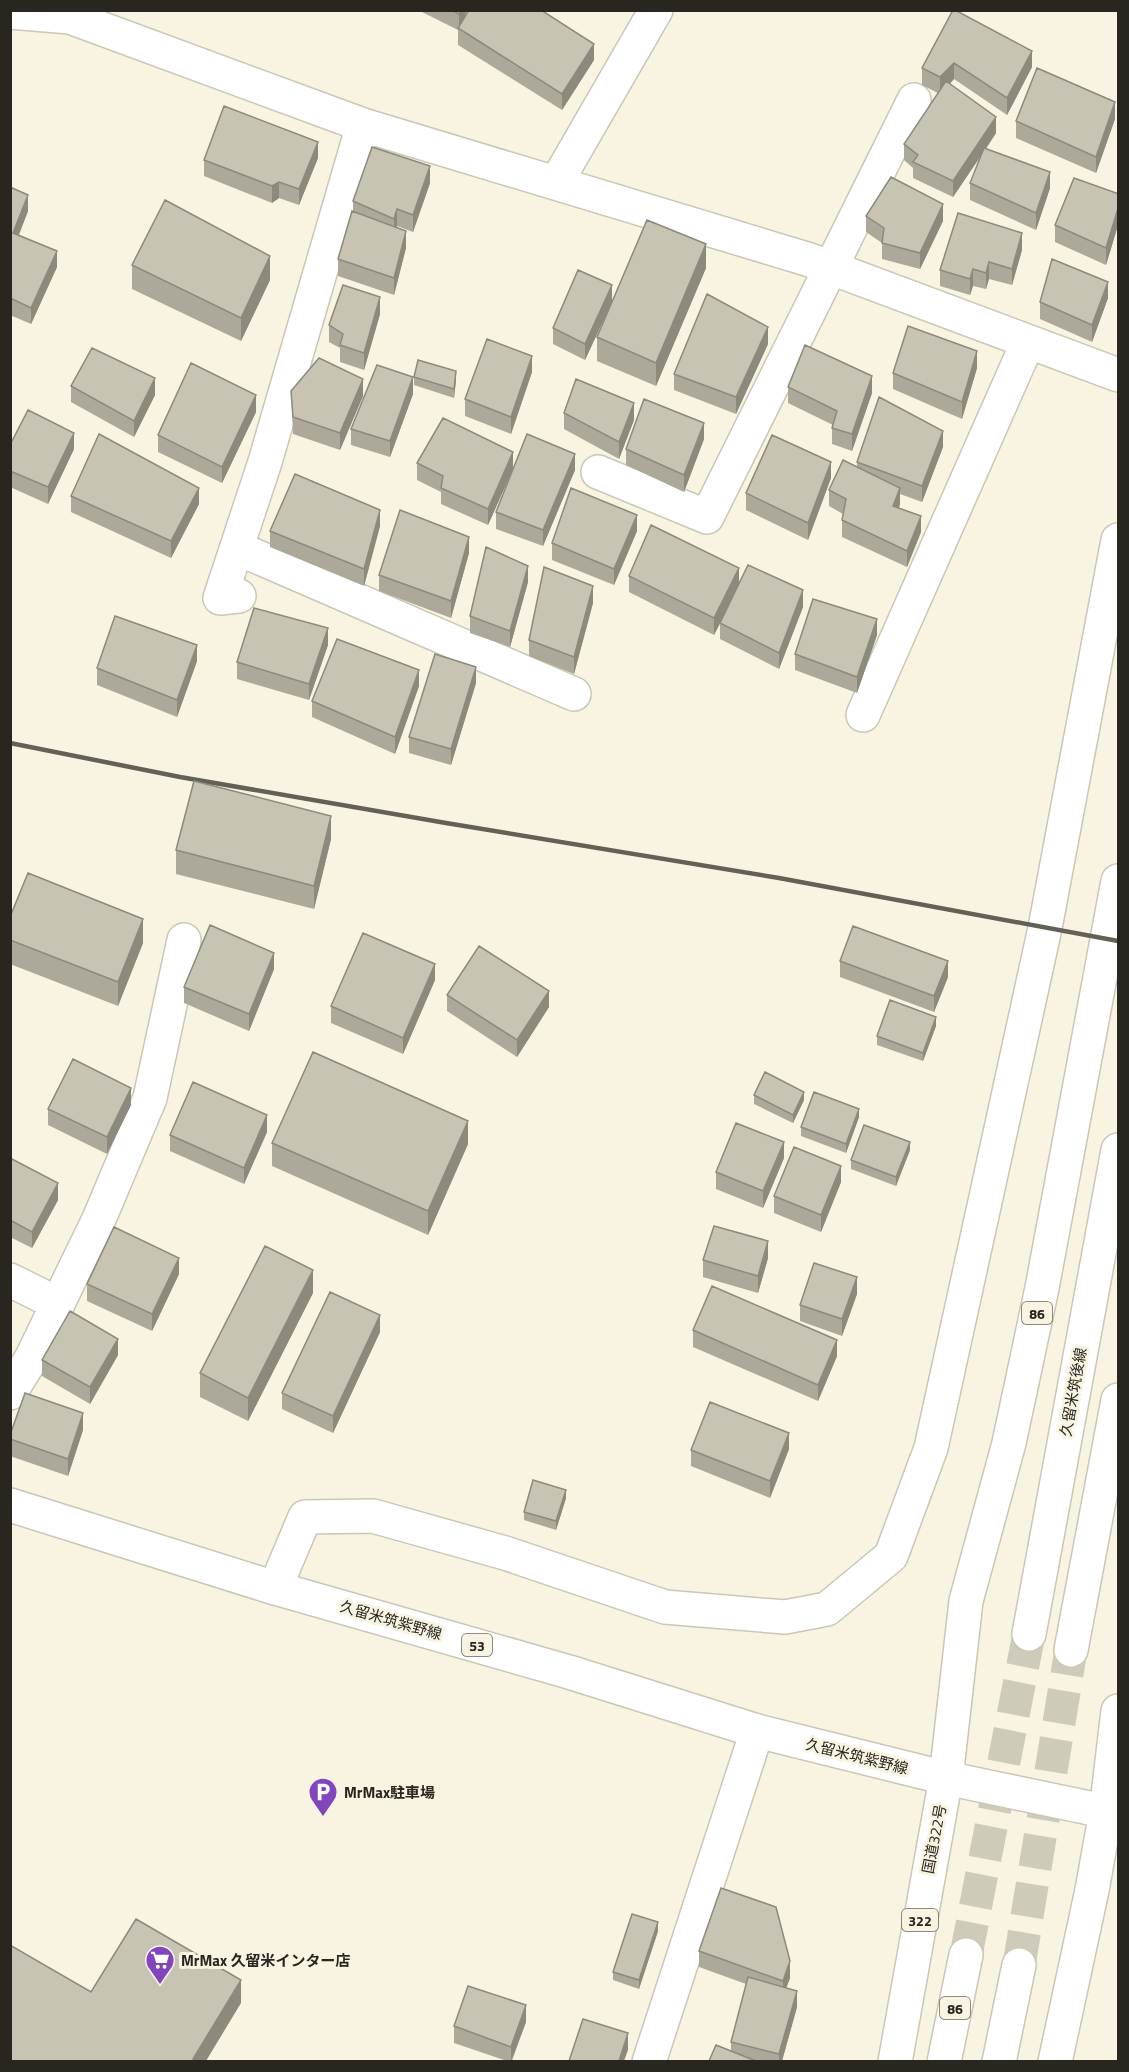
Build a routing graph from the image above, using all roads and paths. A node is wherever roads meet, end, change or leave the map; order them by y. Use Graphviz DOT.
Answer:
graph roads {
  1 [pos="656,10"];
  2 [pos="10,12"];
  3 [pos="78,14"];
  4 [pos="914,100"];
  5 [pos="363,125"];
  6 [pos="556,183"];
  7 [pos="830,268"];
  8 [pos="1028,342"];
  9 [pos="1119,375"];
  10 [pos="598,472"];
  11 [pos="1119,540"];
  12 [pos="237,548"];
  13 [pos="239,596"];
  14 [pos="574,694"];
  15 [pos="862,715"];
  16 [pos="1119,881"];
  17 [pos="184,940"];
  18 [pos="1119,1150"];
  19 [pos="10,1280"];
  20 [pos="58,1304"];
  21 [pos="10,1393"];
  22 [pos="1119,1400"];
  23 [pos="10,1505"];
  24 [pos="275,1588"];
  25 [pos="1029,1634"];
  26 [pos="1071,1650"];
  27 [pos="1119,1711"];
  28 [pos="757,1731"];
  29 [pos="946,1778"];
  30 [pos="1112,1813"];
  31 [pos="966,1955"];
  32 [pos="1019,1965"];
  33 [pos="649,2061"];
  34 [pos="895,2061"];
  35 [pos="944,2061"];
  36 [pos="999,2061"];
  37 [pos="1055,2061"];
  1 -- 6 [label="main road"];
  2 -- 3 [label="main road"];
  3 -- 5 [label="main road"];
  4 -- 7 [label="main road"];
  5 -- 6 [label="main road"];
  5 -- 12 [label="main road"];
  6 -- 7 [label="main road"];
  7 -- 8 [label="main road"];
  7 -- 10 [label="main road"];
  8 -- 9 [label="main road"];
  8 -- 15 [label="main road"];
  11 -- 24 [label="main road"];
  12 -- 13 [label="main road"];
  12 -- 14 [label="main road"];
  16 -- 29 [label="main road, 86"];
  17 -- 20 [label="main road"];
  18 -- 25 [label="main road, 久留米筑後線"];
  19 -- 20 [label="main road"];
  20 -- 21 [label="main road"];
  22 -- 26 [label="main road"];
  23 -- 24 [label="main road, 久留米筑紫野線 / 53"];
  24 -- 28 [label="main road, 久留米筑紫野線 / 53"];
  27 -- 30 [label="main road"];
  28 -- 29 [label="main road, 久留米筑紫野線 / 53"];
  28 -- 33 [label="main road"];
  29 -- 30 [label="main road"];
  29 -- 34 [label="main road, 国道322号 / 322"];
  30 -- 37 [label="main road"];
  31 -- 35 [label="main road, 86"];
  32 -- 36 [label="main road"];
}
